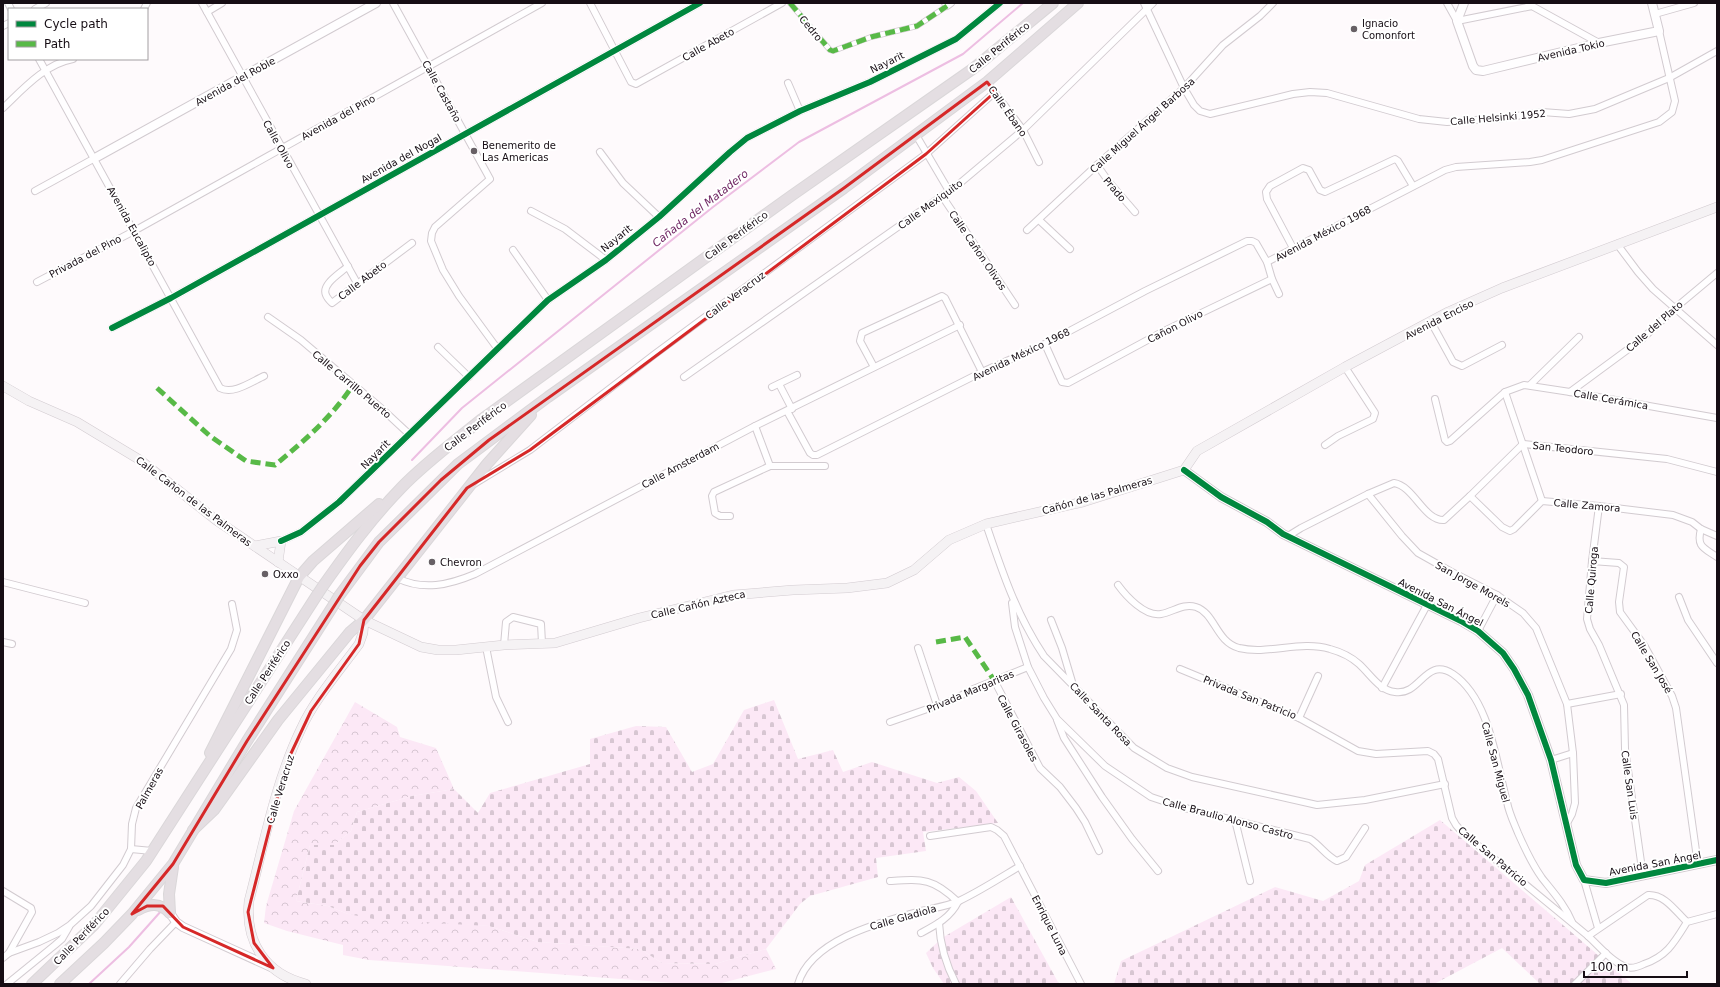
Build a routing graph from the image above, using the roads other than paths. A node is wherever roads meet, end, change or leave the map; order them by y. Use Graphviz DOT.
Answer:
graph roads {
  1 [pos="46,3"];
  2 [pos="202,3"];
  3 [pos="222,3"];
  4 [pos="376,3"];
  5 [pos="393,3"];
  6 [pos="542,3"];
  7 [pos="590,3"];
  8 [pos="700,3"];
  9 [pos="782,3"];
  10 [pos="790,3"];
  11 [pos="1000,3"];
  12 [pos="1053,3"];
  13 [pos="1078,3"];
  14 [pos="1153,3"];
  15 [pos="1273,3"];
  16 [pos="1447,3"];
  17 [pos="1464,3"];
  18 [pos="1652,3"];
  19 [pos="1694,3"];
  20 [pos="948,4"];
  21 [pos="1146,6"];
  22 [pos="37,8"];
  23 [pos="207,12"];
  24 [pos="1655,14"];
  25 [pos="1457,21"];
  26 [pos="1659,31"];
  27 [pos="1599,43"];
  28 [pos="616,51"];
  29 [pos="1717,51"];
  30 [pos="40,60"];
  31 [pos="68,60"];
  32 [pos="428,67"];
  33 [pos="46,71"];
  34 [pos="242,77"];
  35 [pos="1669,78"];
  36 [pos="987,82"];
  37 [pos="788,83"];
  38 [pos="1184,88"];
  39 [pos="995,92"];
  40 [pos="3,108"];
  41 [pos="800,111"];
  42 [pos="1023,130"];
  43 [pos="465,133"];
  44 [pos="916,135"];
  45 [pos="281,148"];
  46 [pos="600,152"];
  47 [pos="926,154"];
  48 [pos="95,158"];
  49 [pos="1039,162"];
  50 [pos="1097,165"];
  51 [pos="1413,186"];
  52 [pos="35,191"];
  53 [pos="949,191"];
  54 [pos="942,196"];
  55 [pos="1717,208"];
  56 [pos="531,211"];
  57 [pos="1135,212"];
  58 [pos="319,215"];
  59 [pos="659,217"];
  60 [pos="1039,220"];
  61 [pos="134,230"];
  62 [pos="1027,230"];
  63 [pos="412,244"];
  64 [pos="1617,244"];
  65 [pos="1293,248"];
  66 [pos="1070,249"];
  67 [pos="513,250"];
  68 [pos="606,260"];
  69 [pos="1267,262"];
  70 [pos="348,266"];
  71 [pos="1717,273"];
  72 [pos="1272,279"];
  73 [pos="37,282"];
  74 [pos="357,283"];
  75 [pos="1279,294"];
  76 [pos="171,298"];
  77 [pos="548,300"];
  78 [pos="1015,305"];
  79 [pos="1674,309"];
  80 [pos="268,317"];
  81 [pos="1431,322"];
  82 [pos="960,325"];
  83 [pos="112,328"];
  84 [pos="1579,337"];
  85 [pos="1045,344"];
  86 [pos="1502,345"];
  87 [pos="1717,346"];
  88 [pos="438,347"];
  89 [pos="498,348"];
  90 [pos="874,367"];
  91 [pos="1345,368"];
  92 [pos="982,372"];
  93 [pos="797,375"];
  94 [pos="264,376"];
  95 [pos="469,377"];
  96 [pos="684,377"];
  97 [pos="779,384"];
  98 [pos="1530,385"];
  99 [pos="3,386"];
  100 [pos="772,387"];
  101 [pos="1505,392"];
  102 [pos="1570,392"];
  103 [pos="548,397"];
  104 [pos="1435,399"];
  105 [pos="789,410"];
  106 [pos="1717,418"];
  107 [pos="755,426"];
  108 [pos="409,434"];
  109 [pos="1523,444"];
  110 [pos="1325,445"];
  111 [pos="770,466"];
  112 [pos="825,466"];
  113 [pos="1184,470"];
  114 [pos="1717,472"];
  115 [pos="402,487"];
  116 [pos="467,488"];
  117 [pos="1368,494"];
  118 [pos="1470,496"];
  119 [pos="1542,501"];
  120 [pos="1599,506"];
  121 [pos="730,516"];
  122 [pos="986,524"];
  123 [pos="1701,529"];
  124 [pos="1288,536"];
  125 [pos="1717,536"];
  126 [pos="281,541"];
  127 [pos="255,546"];
  128 [pos="1717,557"];
  129 [pos="1592,561"];
  130 [pos="278,562"];
  131 [pos="299,578"];
  132 [pos="397,578"];
  133 [pos="3,582"];
  134 [pos="1118,585"];
  135 [pos="1497,595"];
  136 [pos="1679,597"];
  137 [pos="1012,598"];
  138 [pos="85,603"];
  139 [pos="232,604"];
  140 [pos="1427,605"];
  141 [pos="364,620"];
  142 [pos="1051,620"];
  143 [pos="1478,631"];
  144 [pos="3,642"];
  145 [pos="542,643"];
  146 [pos="12,644"];
  147 [pos="504,645"];
  148 [pos="421,647"];
  149 [pos="486,647"];
  150 [pos="918,648"];
  151 [pos="1717,663"];
  152 [pos="1028,667"];
  153 [pos="1180,669"];
  154 [pos="1318,676"];
  155 [pos="994,680"];
  156 [pos="1073,685"];
  157 [pos="1382,688"];
  158 [pos="1621,694"];
  159 [pos="1567,704"];
  160 [pos="937,705"];
  161 [pos="1299,718"];
  162 [pos="1057,719"];
  163 [pos="508,722"];
  164 [pos="890,722"];
  165 [pos="1572,753"];
  166 [pos="1551,760"];
  167 [pos="1444,784"];
  168 [pos="192,789"];
  169 [pos="1235,820"];
  170 [pos="1566,826"];
  171 [pos="1365,828"];
  172 [pos="193,830"];
  173 [pos="930,836"];
  174 [pos="131,849"];
  175 [pos="152,851"];
  176 [pos="1099,852"];
  177 [pos="1717,860"];
  178 [pos="174,864"];
  179 [pos="1698,865"];
  180 [pos="1020,866"];
  181 [pos="1158,871"];
  182 [pos="1643,876"];
  183 [pos="1584,880"];
  184 [pos="1250,881"];
  185 [pos="890,882"];
  186 [pos="3,891"];
  187 [pos="958,902"];
  188 [pos="170,913"];
  189 [pos="132,914"];
  190 [pos="1717,914"];
  191 [pos="176,922"];
  192 [pos="1572,922"];
  193 [pos="1687,922"];
  194 [pos="939,923"];
  195 [pos="70,925"];
  196 [pos="1598,928"];
  197 [pos="921,933"];
  198 [pos="1588,936"];
  199 [pos="9,953"];
  200 [pos="1606,953"];
  201 [pos="3,958"];
  202 [pos="273,968"];
  203 [pos="7,984"];
  204 [pos="32,984"];
  205 [pos="60,984"];
  206 [pos="120,984"];
  207 [pos="306,984"];
  208 [pos="798,984"];
  209 [pos="956,984"];
  210 [pos="1081,984"];
  211 [pos="1575,984"];
  1 -- 22 [label="street"];
  2 -- 23 [label="street, Calle Olivo"];
  3 -- 23 [label="street"];
  4 -- 34 [label="street, Avenida del Roble"];
  5 -- 32 [label="street, Calle Castaño"];
  6 -- 32 [label="street, Avenida del Pino"];
  7 -- 28 [label="street"];
  8 -- 28 [label="street, Avenida del Nogal"];
  9 -- 28 [label="street, Calle Abeto"];
  10 -- 20 [label="street, Cedro"];
  11 -- 41 [label="street, Nayarit"];
  12 -- 115 [label="highway, Calle Periférico"];
  13 -- 36 [label="highway, Calle Periférico"];
  14 -- 21 [label="street, Calle Mexiquito"];
  15 -- 38 [label="street, Calle Miguel Ángel Barbosa"];
  16 -- 25 [label="street"];
  17 -- 25 [label="street"];
  18 -- 24 [label="street, Avenida México 1968"];
  19 -- 24 [label="street"];
  21 -- 38 [label="street"];
  21 -- 42 [label="street, Calle Mexiquito"];
  23 -- 34 [label="street, Calle Olivo"];
  24 -- 26 [label="street, Avenida México 1968"];
  25 -- 27 [label="street"];
  25 -- 27 [label="street, Avenida Tokio"];
  26 -- 27 [label="street, Avenida Tokio"];
  26 -- 35 [label="street, Avenida México 1968"];
  28 -- 43 [label="street, Avenida del Nogal"];
  29 -- 35 [label="street, Calle Helsinki 1952"];
  30 -- 33 [label="street, Avenida Eucalipto"];
  31 -- 33 [label="street"];
  32 -- 43 [label="street, Calle Castaño"];
  32 -- 45 [label="street, Avenida del Pino"];
  33 -- 40 [label="street"];
  33 -- 48 [label="street, Avenida Eucalipto"];
  34 -- 45 [label="street, Calle Olivo"];
  34 -- 48 [label="street, Avenida del Roble"];
  35 -- 38 [label="street, Calle Helsinki 1952"];
  35 -- 51 [label="street, Avenida México 1968"];
  36 -- 39 [label="street, Calle Ébano"];
  36 -- 44 [label="highway, Calle Periférico"];
  37 -- 41 [label="street"];
  38 -- 50 [label="street, Calle Miguel Ángel Barbosa"];
  39 -- 42 [label="street, Calle Ébano"];
  39 -- 47 [label="street, Calle Veracruz"];
  41 -- 59 [label="street, Nayarit"];
  42 -- 49 [label="street, Calle Ébano"];
  42 -- 53 [label="street, Calle Mexiquito"];
  43 -- 58 [label="street, Avenida del Nogal"];
  43 -- 89 [label="street, Calle Castaño"];
  44 -- 47 [label="street"];
  44 -- 103 [label="highway, Calle Periférico"];
  45 -- 58 [label="street, Calle Olivo"];
  45 -- 61 [label="street, Avenida del Pino"];
  46 -- 59 [label="street"];
  47 -- 53 [label="street"];
  47 -- 116 [label="street, Calle Veracruz"];
  48 -- 52 [label="street"];
  48 -- 61 [label="street, Avenida Eucalipto"];
  50 -- 57 [label="street, Prado"];
  50 -- 60 [label="street, Calle Miguel Ángel Barbosa"];
  51 -- 65 [label="street, Avenida México 1968"];
  51 -- 65 [label="street"];
  53 -- 54 [label="street, Calle Mexiquito"];
  54 -- 78 [label="street, Calle Cañon Olivos"];
  54 -- 96 [label="street, Calle Mexiquito"];
  55 -- 64 [label="main road, Avenida Enciso"];
  56 -- 68 [label="street"];
  58 -- 70 [label="street, Calle Olivo"];
  58 -- 76 [label="street, Avenida del Nogal"];
  59 -- 68 [label="street, Nayarit"];
  60 -- 62 [label="street, Calle Miguel Ángel Barbosa"];
  60 -- 66 [label="street"];
  61 -- 73 [label="street, Privada del Pino"];
  61 -- 76 [label="street, Avenida Eucalipto"];
  63 -- 74 [label="street, Calle Abeto"];
  64 -- 79 [label="street"];
  64 -- 81 [label="main road, Avenida Enciso"];
  65 -- 69 [label="street, Avenida México 1968"];
  67 -- 77 [label="street"];
  68 -- 77 [label="street, Nayarit"];
  69 -- 72 [label="street"];
  69 -- 85 [label="street, Avenida México 1968"];
  70 -- 74 [label="street, Calle Olivo"];
  70 -- 74 [label="street, Calle Abeto"];
  71 -- 79 [label="street, Calle del Plato"];
  72 -- 75 [label="street"];
  72 -- 85 [label="street, Cañon Olivo"];
  76 -- 83 [label="street, Avenida del Nogal"];
  76 -- 94 [label="street, Avenida Eucalipto"];
  77 -- 89 [label="street, Nayarit"];
  79 -- 87 [label="street"];
  79 -- 102 [label="street, Calle del Plato"];
  80 -- 108 [label="street, Calle Carrillo Puerto"];
  81 -- 86 [label="street"];
  81 -- 91 [label="main road, Avenida Enciso"];
  82 -- 90 [label="street, Calle Amsterdam"];
  82 -- 90 [label="street"];
  82 -- 92 [label="street"];
  84 -- 98 [label="street"];
  85 -- 92 [label="street, Avenida México 1968"];
  88 -- 95 [label="street"];
  89 -- 95 [label="street, Nayarit"];
  90 -- 105 [label="street, Calle Amsterdam"];
  91 -- 110 [label="street"];
  91 -- 113 [label="main road, Avenida Enciso"];
  92 -- 105 [label="street, Avenida México 1968"];
  93 -- 97 [label="street"];
  95 -- 108 [label="street, Nayarit"];
  97 -- 100 [label="street"];
  97 -- 105 [label="street, Avenida México 1968"];
  98 -- 101 [label="street, Calle Cerámica"];
  98 -- 102 [label="street, Calle Cerámica"];
  99 -- 127 [label="main road, Calle Cañon de las Palmeras"];
  101 -- 104 [label="street"];
  101 -- 109 [label="street"];
  102 -- 106 [label="street, Calle Cerámica"];
  103 -- 116 [label="highway"];
  103 -- 172 [label="highway, Calle Periférico, bridge"];
  105 -- 107 [label="street, Calle Amsterdam"];
  107 -- 111 [label="street"];
  107 -- 132 [label="street, Calle Amsterdam"];
  108 -- 126 [label="street, Nayarit"];
  109 -- 114 [label="street, San Teodoro"];
  109 -- 118 [label="street, San Teodoro"];
  109 -- 119 [label="street"];
  111 -- 112 [label="street"];
  111 -- 121 [label="street"];
  113 -- 122 [label="main road, Cañón de las Palmeras"];
  113 -- 124 [label="street, Avenida San Ángel"];
  115 -- 131 [label="highway"];
  115 -- 168 [label="highway, Calle Periférico, bridge"];
  116 -- 132 [label="highway"];
  117 -- 118 [label="street, San Teodoro"];
  117 -- 124 [label="street"];
  117 -- 135 [label="street, San Jorge Morels"];
  118 -- 119 [label="street, Calle Zamora"];
  119 -- 120 [label="street, Calle Zamora"];
  120 -- 123 [label="street, Calle Zamora"];
  120 -- 129 [label="street, Calle Quiroga"];
  122 -- 137 [label="street, Calle Santa Rosa"];
  122 -- 145 [label="main road, Calle Cañón Azteca"];
  123 -- 125 [label="street, Calle Zamora"];
  123 -- 128 [label="street"];
  124 -- 140 [label="street, Avenida San Ángel"];
  126 -- 127 [label="main road"];
  126 -- 130 [label="main road"];
  127 -- 130 [label="main road, Calle Cañon de las Palmeras"];
  129 -- 158 [label="street, Calle Quiroga"];
  129 -- 179 [label="street, Calle San José"];
  130 -- 131 [label="main road, Calle Cañon de las Palmeras"];
  131 -- 141 [label="main road, Calle Cañon de las Palmeras"];
  131 -- 168 [label="highway"];
  132 -- 141 [label="highway"];
  133 -- 138 [label="street"];
  134 -- 157 [label="street"];
  135 -- 143 [label="street"];
  135 -- 159 [label="street, San Jorge Morels"];
  136 -- 151 [label="street"];
  137 -- 152 [label="street, Calle Braulio Alonso Castro"];
  137 -- 156 [label="street, Calle Santa Rosa"];
  139 -- 174 [label="street, Palmeras"];
  140 -- 143 [label="street, Avenida San Ángel"];
  140 -- 157 [label="street"];
  141 -- 148 [label="main road, Calle Cañon de las Palmeras"];
  141 -- 172 [label="highway"];
  141 -- 202 [label="main road, Calle Veracruz"];
  142 -- 156 [label="street"];
  143 -- 166 [label="street, Avenida San Ángel"];
  144 -- 146 [label="street"];
  145 -- 147 [label="main road, Calle Cañón Azteca"];
  145 -- 147 [label="street"];
  147 -- 149 [label="main road, Calle Cañón Azteca"];
  148 -- 149 [label="main road, Calle Cañón Azteca"];
  149 -- 163 [label="street"];
  150 -- 160 [label="street"];
  152 -- 155 [label="street, Privada Margaritas"];
  152 -- 162 [label="street, Calle Braulio Alonso Castro"];
  153 -- 161 [label="street, Privada San Patricio"];
  154 -- 161 [label="street, Privada San Patricio"];
  155 -- 160 [label="street, Privada Margaritas"];
  155 -- 176 [label="street, Calle Girasoles"];
  156 -- 167 [label="street, Calle Santa Rosa"];
  157 -- 192 [label="street, Calle San Miguel"];
  158 -- 159 [label="street"];
  158 -- 182 [label="street, Calle San Luis"];
  159 -- 165 [label="street, San Jorge Morels"];
  160 -- 164 [label="street, Privada Margaritas"];
  161 -- 167 [label="street, Calle San Patricio"];
  162 -- 169 [label="street, Calle Braulio Alonso Castro"];
  162 -- 181 [label="street"];
  165 -- 166 [label="street"];
  165 -- 170 [label="street, San Jorge Morels"];
  166 -- 170 [label="street, Avenida San Ángel"];
  167 -- 192 [label="street, Calle San Patricio"];
  168 -- 175 [label="highway, Calle Periférico"];
  169 -- 171 [label="street, Calle Braulio Alonso Castro"];
  169 -- 184 [label="street"];
  170 -- 183 [label="street, Avenida San Ángel"];
  172 -- 178 [label="highway, Calle Periférico"];
  173 -- 180 [label="street, Enrique Luna"];
  174 -- 175 [label="street"];
  174 -- 195 [label="street, Palmeras"];
  175 -- 204 [label="highway, Calle Periférico"];
  177 -- 179 [label="street, Avenida San Ángel"];
  178 -- 188 [label="highway"];
  178 -- 189 [label="highway, Calle Periférico"];
  179 -- 182 [label="street, Avenida San Ángel"];
  180 -- 187 [label="street, Calle Gladiola"];
  180 -- 210 [label="street, Enrique Luna"];
  182 -- 183 [label="street, Avenida San Ángel"];
  183 -- 196 [label="street"];
  185 -- 187 [label="street"];
  186 -- 199 [label="street, Palmeras"];
  187 -- 194 [label="street"];
  187 -- 208 [label="street, Calle Gladiola"];
  188 -- 189 [label="highway"];
  188 -- 191 [label="street"];
  189 -- 205 [label="highway, Calle Periférico"];
  190 -- 193 [label="street"];
  191 -- 202 [label="street"];
  191 -- 206 [label="street"];
  192 -- 198 [label="street, Calle San Patricio"];
  193 -- 196 [label="street"];
  193 -- 200 [label="street, Calle San Patricio"];
  194 -- 197 [label="street"];
  194 -- 209 [label="street"];
  195 -- 199 [label="street, Palmeras"];
  195 -- 203 [label="street"];
  196 -- 198 [label="street"];
  198 -- 200 [label="street, Calle San Patricio"];
  199 -- 201 [label="street, Palmeras"];
  200 -- 211 [label="street"];
  202 -- 207 [label="main road"];
}
